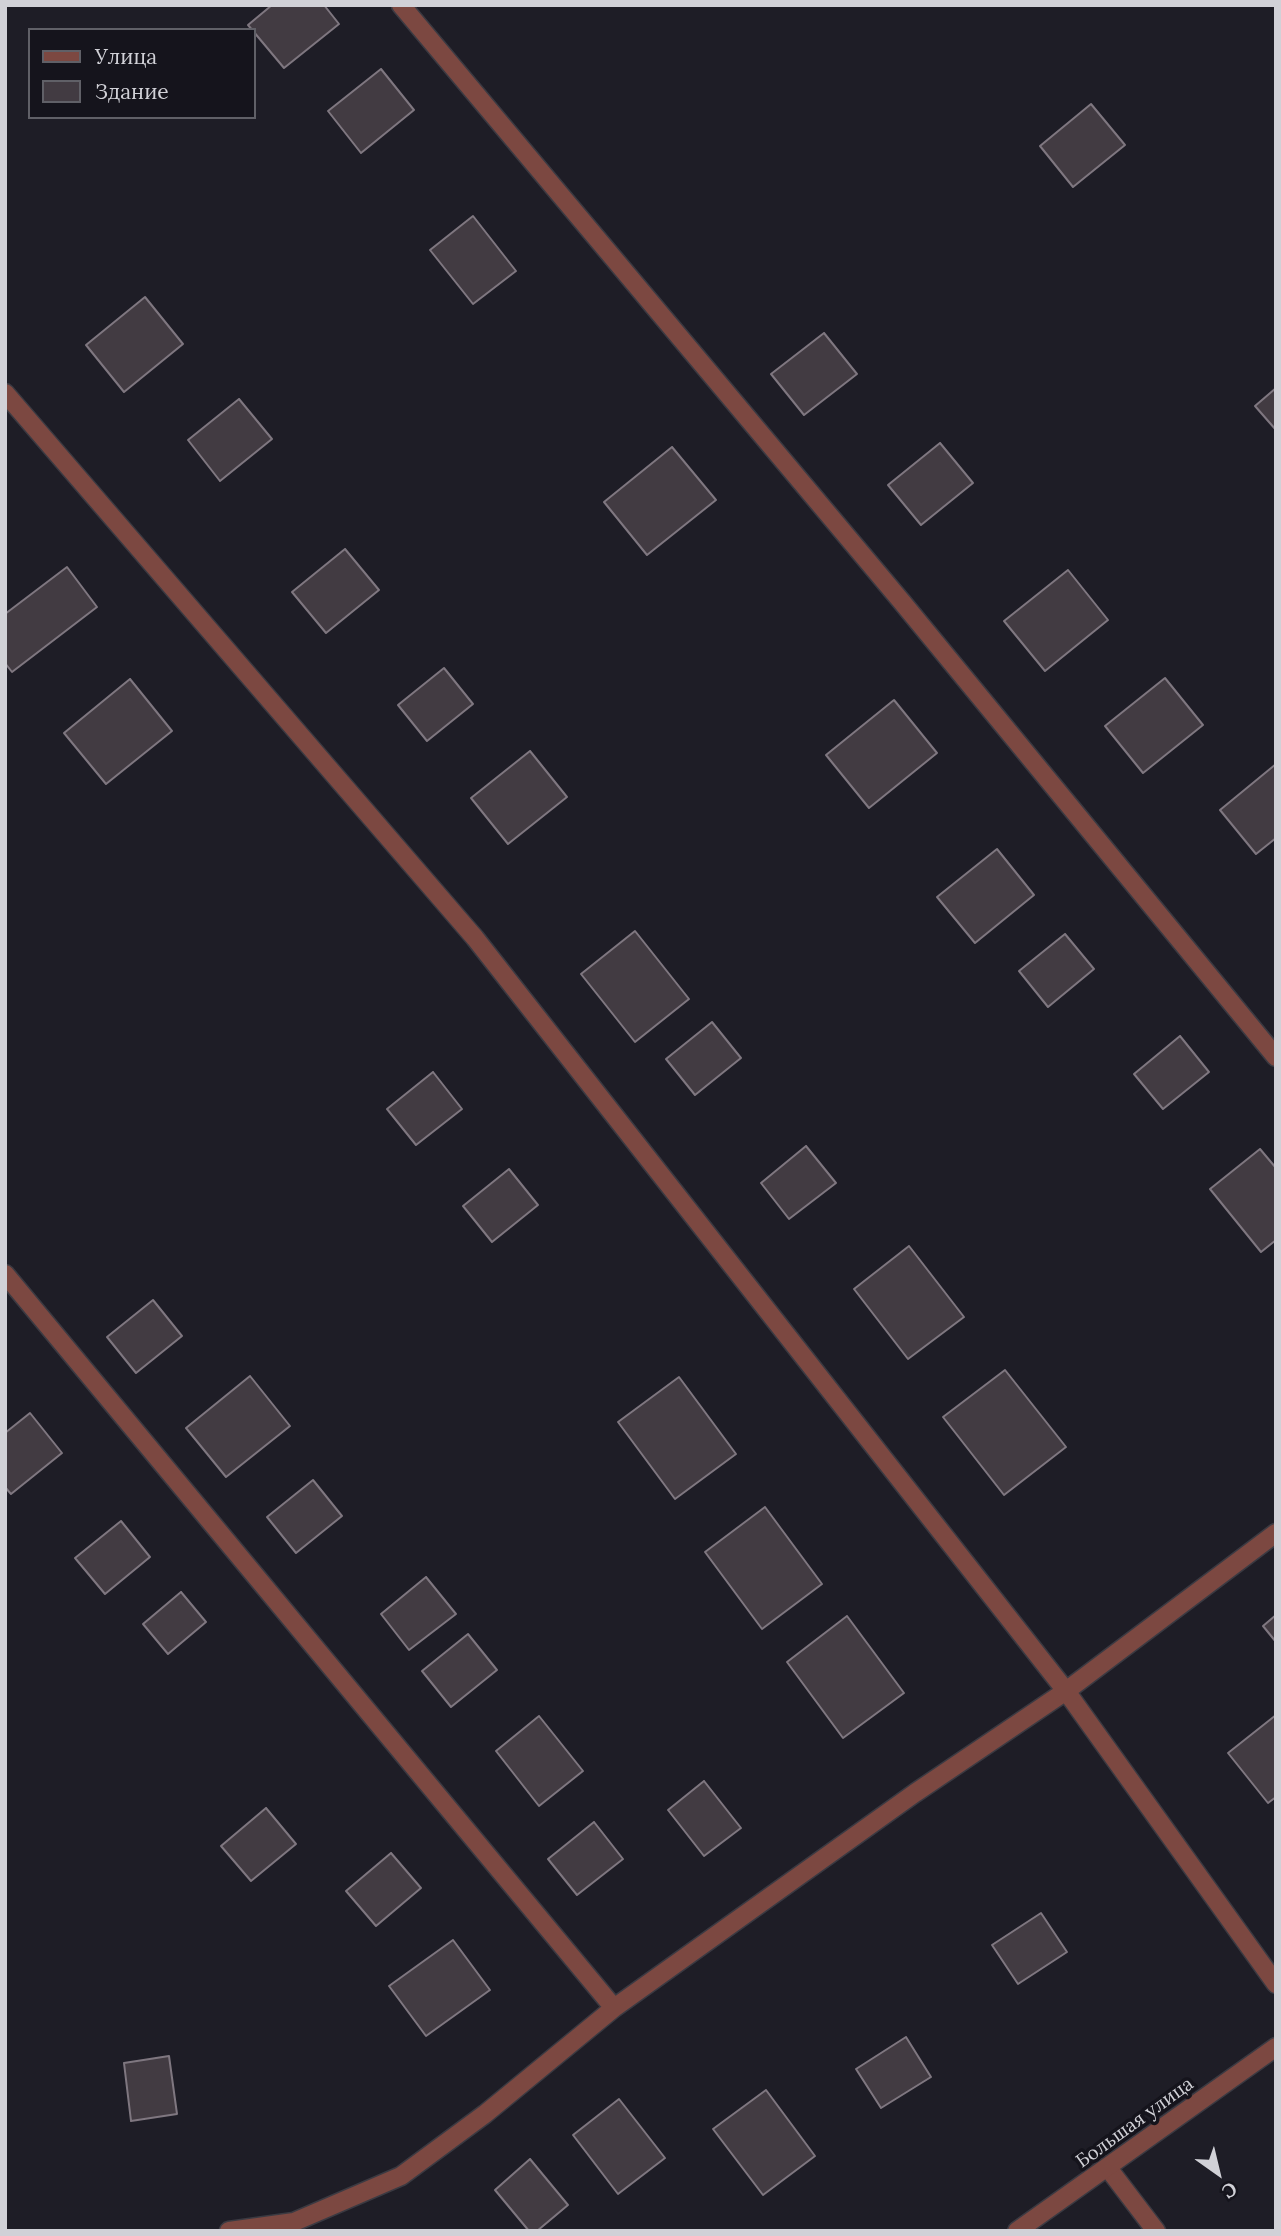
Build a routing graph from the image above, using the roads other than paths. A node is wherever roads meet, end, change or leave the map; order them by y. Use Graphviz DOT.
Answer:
graph roads {
  1 [pos="401,5"];
  2 [pos="5,393"];
  3 [pos="1276,1057"];
  4 [pos="5,1274"];
  5 [pos="1276,1533"];
  6 [pos="1066,1691"];
  7 [pos="1276,1984"];
  8 [pos="614,2008"];
  9 [pos="1276,2047"];
  10 [pos="1108,2168"];
  11 [pos="229,2231"];
  12 [pos="1017,2231"];
  13 [pos="1156,2231"];
  1 -- 3 [label="street"];
  2 -- 6 [label="street"];
  4 -- 8 [label="street"];
  5 -- 6 [label="street"];
  6 -- 7 [label="street"];
  6 -- 8 [label="street"];
  8 -- 11 [label="street"];
  9 -- 10 [label="street, Большая улица"];
  10 -- 12 [label="street, Большая улица"];
  10 -- 13 [label="street"];
}
